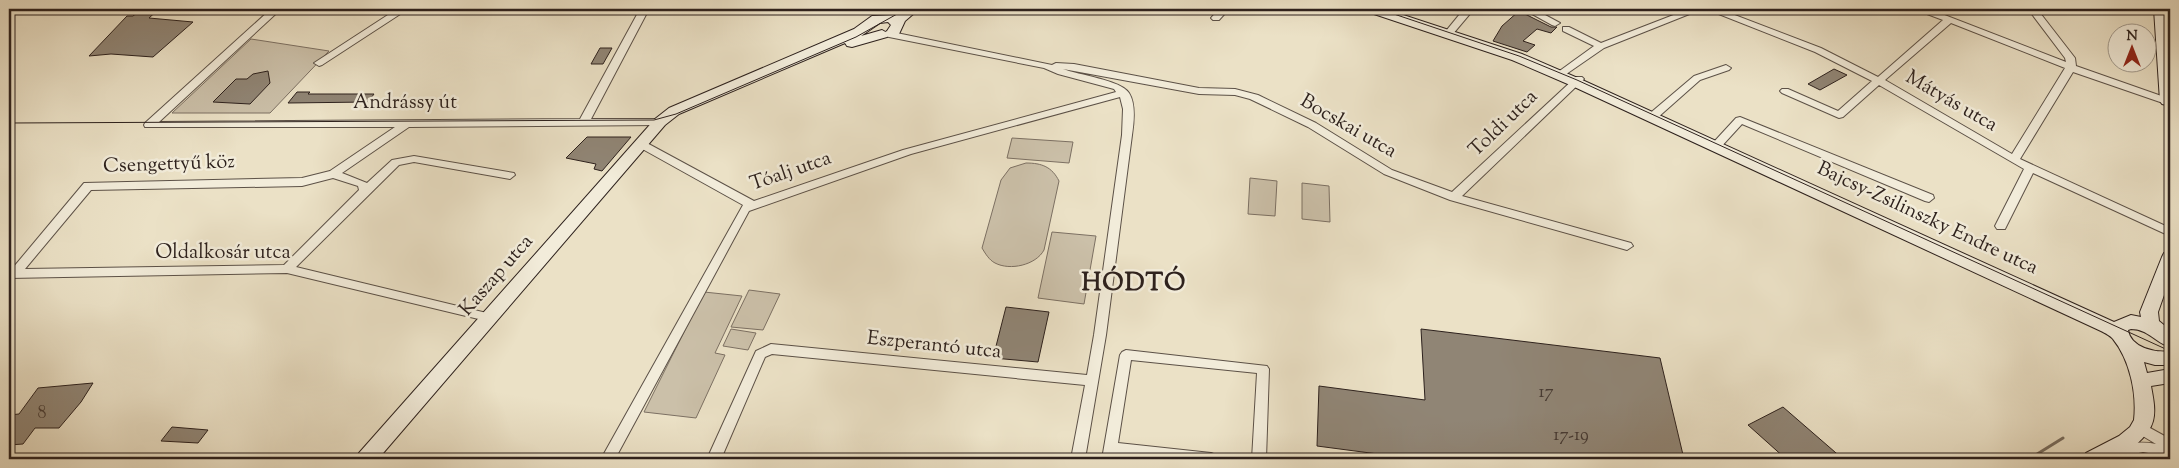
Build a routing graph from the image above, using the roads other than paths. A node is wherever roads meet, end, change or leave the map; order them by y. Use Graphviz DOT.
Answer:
graph roads {
  1 [pos="276,9"];
  2 [pos="403,9"];
  3 [pos="645,9"];
  4 [pos="898,9"];
  5 [pos="912,9"];
  6 [pos="1224,9"];
  7 [pos="1373,9"];
  8 [pos="1386,9"];
  9 [pos="1469,9"];
  10 [pos="1528,9"];
  11 [pos="1697,9"];
  12 [pos="1711,9"];
  13 [pos="1922,9"];
  14 [pos="2033,9"];
  15 [pos="2160,9"];
  16 [pos="882,18"];
  17 [pos="1216,18"];
  18 [pos="1949,20"];
  19 [pos="1555,23"];
  20 [pos="869,25"];
  21 [pos="1566,29"];
  22 [pos="891,30"];
  23 [pos="1450,31"];
  24 [pos="1600,46"];
  25 [pos="319,63"];
  26 [pos="1047,66"];
  27 [pos="2071,67"];
  28 [pos="1726,68"];
  29 [pos="1560,73"];
  30 [pos="1577,80"];
  31 [pos="1879,81"];
  32 [pos="1785,91"];
  33 [pos="1124,93"];
  34 [pos="2169,101"];
  35 [pos="1654,116"];
  36 [pos="584,122"];
  37 [pos="660,122"];
  38 [pos="407,123"];
  39 [pos="642,144"];
  40 [pos="1718,145"];
  41 [pos="2014,160"];
  42 [pos="2030,167"];
  43 [pos="334,174"];
  44 [pos="510,175"];
  45 [pos="365,191"];
  46 [pos="1454,197"];
  47 [pos="1929,198"];
  48 [pos="752,204"];
  49 [pos="2001,226"];
  50 [pos="2170,232"];
  51 [pos="1626,246"];
  52 [pos="2169,263"];
  53 [pos="287,269"];
  54 [pos="11,275"];
  55 [pos="491,318"];
  56 [pos="2152,320"];
  57 [pos="2126,332"];
  58 [pos="2170,340"];
  59 [pos="2166,362"];
  60 [pos="2170,376"];
  61 [pos="1092,381"];
  62 [pos="2140,383"];
  63 [pos="2141,428"];
  64 [pos="2170,446"];
  65 [pos="2170,452"];
  66 [pos="1110,454"];
  67 [pos="2095,458"];
  68 [pos="366,459"];
  69 [pos="608,459"];
  70 [pos="714,459"];
  71 [pos="1078,459"];
  72 [pos="1211,459"];
  73 [pos="1259,459"];
  1 -- 38 [label="street, Andrássy út"];
  2 -- 25 [label="street"];
  3 -- 36 [label="street"];
  4 -- 16 [label="street"];
  5 -- 22 [label="street, Andrássy út"];
  6 -- 17 [label="street"];
  7 -- 23 [label="street, Bajcsy-Zsilinszky Endre utca"];
  8 -- 23 [label="street, Bajcsy-Zsilinszky Endre utca"];
  9 -- 23 [label="street"];
  10 -- 19 [label="street"];
  11 -- 24 [label="street"];
  12 -- 31 [label="street, Mátyás utca"];
  13 -- 18 [label="street"];
  14 -- 27 [label="street"];
  15 -- 34 [label="street"];
  16 -- 20 [label="street"];
  16 -- 22 [label="street"];
  18 -- 27 [label="street"];
  18 -- 31 [label="street"];
  20 -- 22 [label="street"];
  20 -- 37 [label="street"];
  21 -- 24 [label="street"];
  22 -- 26 [label="street, Bocskai utca"];
  22 -- 37 [label="street, Andrássy út"];
  23 -- 29 [label="street, Bajcsy-Zsilinszky Endre utca"];
  24 -- 29 [label="street"];
  26 -- 33 [label="street, Bocskai utca"];
  26 -- 46 [label="street, Bocskai utca"];
  27 -- 34 [label="street"];
  27 -- 41 [label="street"];
  28 -- 35 [label="street"];
  29 -- 30 [label="street, Bajcsy-Zsilinszky Endre utca"];
  30 -- 35 [label="street, Bajcsy-Zsilinszky Endre utca"];
  30 -- 46 [label="street, Toldi utca"];
  31 -- 32 [label="street"];
  31 -- 41 [label="street, Mátyás utca"];
  33 -- 48 [label="street, Tóalj utca"];
  33 -- 61 [label="street"];
  35 -- 40 [label="street, Bajcsy-Zsilinszky Endre utca"];
  36 -- 37 [label="street, Andrássy út"];
  36 -- 38 [label="street, Andrássy út"];
  37 -- 39 [label="street, Kaszap utca"];
  38 -- 43 [label="street"];
  39 -- 48 [label="street"];
  39 -- 55 [label="street, Kaszap utca"];
  40 -- 47 [label="street, Bajcsy-Zsilinszky Endre utca"];
  40 -- 57 [label="street, Bajcsy-Zsilinszky Endre utca"];
  41 -- 42 [label="street, Mátyás utca"];
  42 -- 49 [label="street"];
  42 -- 50 [label="street, Mátyás utca"];
  43 -- 45 [label="street"];
  43 -- 54 [label="street, Csengettyű köz"];
  44 -- 45 [label="street"];
  45 -- 53 [label="street"];
  46 -- 51 [label="street, Bocskai utca"];
  48 -- 69 [label="street, Tóalj utca"];
  52 -- 56 [label="street"];
  53 -- 54 [label="street, Oldalkosár utca"];
  53 -- 55 [label="street, Oldalkosár utca"];
  55 -- 68 [label="street, Kaszap utca"];
  56 -- 57 [label="street"];
  56 -- 58 [label="street"];
  57 -- 59 [label="street"];
  57 -- 62 [label="street"];
  60 -- 62 [label="street"];
  61 -- 70 [label="street, Eszperantó utca"];
  61 -- 71 [label="street"];
  62 -- 63 [label="street"];
  63 -- 64 [label="street"];
  63 -- 67 [label="street"];
  65 -- 67 [label="street"];
  66 -- 72 [label="street"];
  66 -- 73 [label="street"];
}
